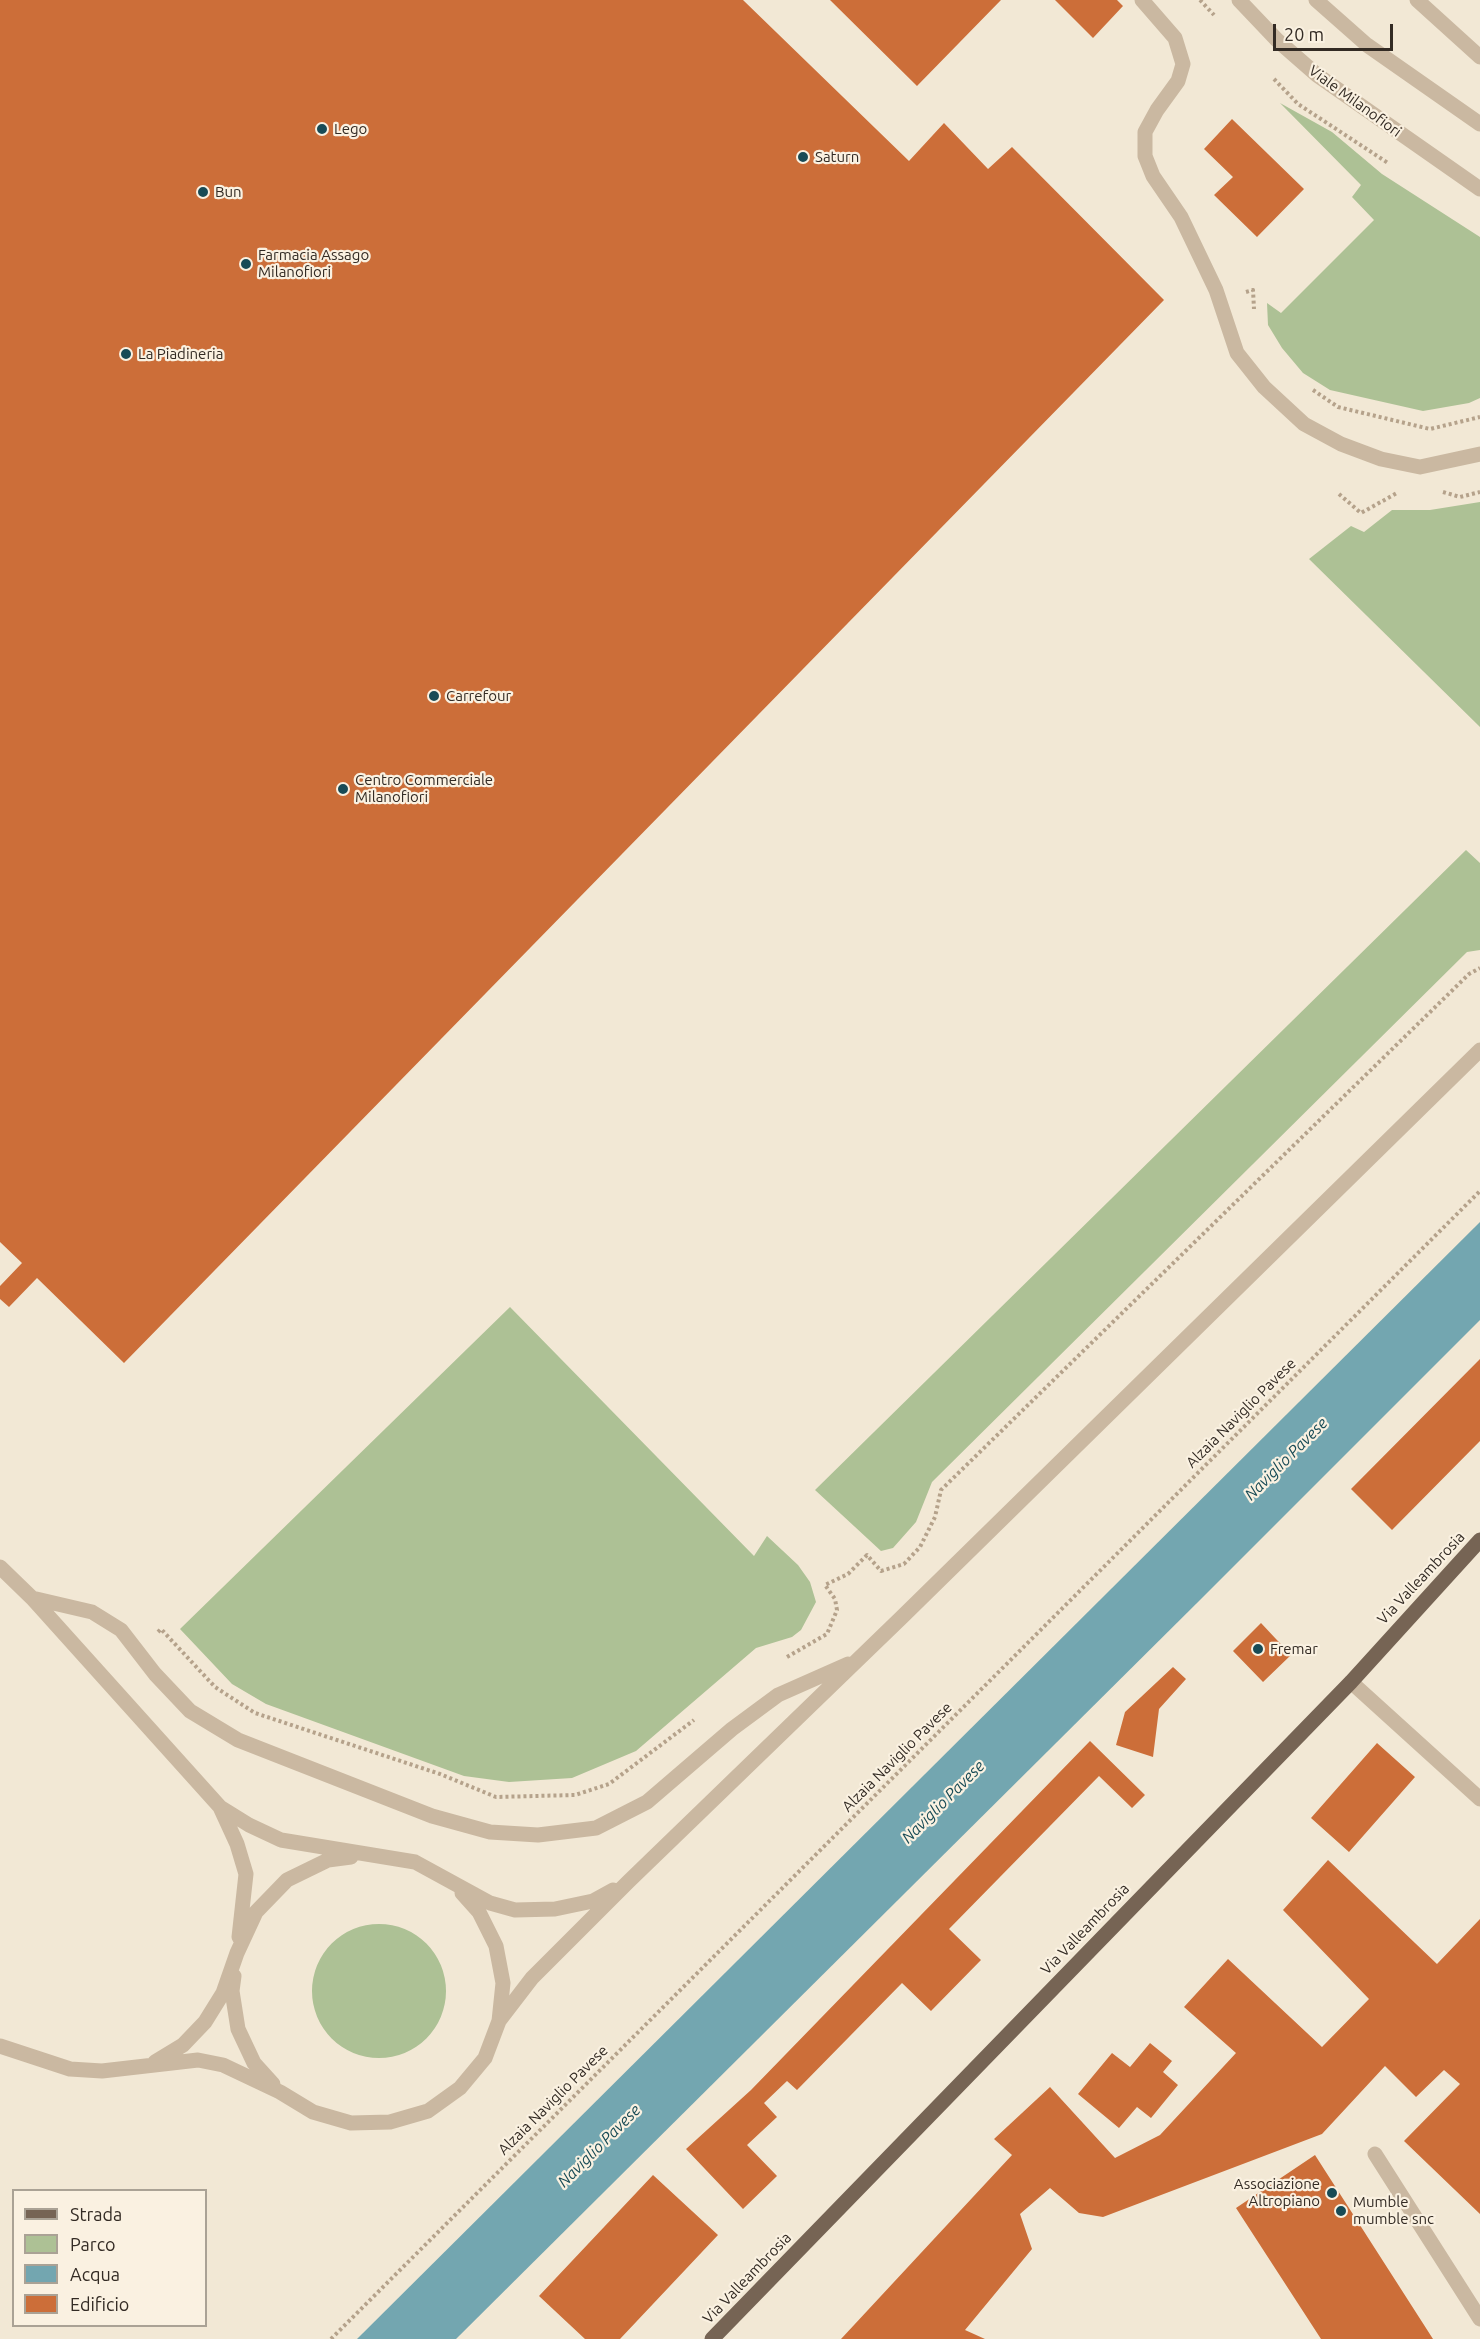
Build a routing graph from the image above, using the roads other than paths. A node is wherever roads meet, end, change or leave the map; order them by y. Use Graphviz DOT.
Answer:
graph roads {
  1 [pos="1142,0"];
  2 [pos="1239,0"];
  3 [pos="1316,0"];
  4 [pos="1417,0"];
  5 [pos="1480,57"];
  6 [pos="1480,124"];
  7 [pos="1480,189"];
  8 [pos="1480,454"];
  9 [pos="1480,1050"];
  10 [pos="1480,1540"];
  11 [pos="0,1567"];
  12 [pos="32,1598"];
  13 [pos="857,1661"];
  14 [pos="1351,1682"];
  15 [pos="1480,1799"];
  16 [pos="220,1807"];
  17 [pos="372,1854"];
  18 [pos="628,1882"];
  19 [pos="454,1884"];
  20 [pos="237,1953"];
  21 [pos="499,2021"];
  22 [pos="0,2046"];
  23 [pos="150,2065"];
  24 [pos="280,2092"];
  25 [pos="1375,2154"];
  26 [pos="1480,2319"];
  27 [pos="712,2339"];
  1 -- 8 [label="street"];
  2 -- 7 [label="street, Viale Milanofiori"];
  3 -- 6 [label="street"];
  4 -- 5 [label="street"];
  9 -- 13 [label="street"];
  10 -- 14 [label="main road, Via Valleambrosia"];
  11 -- 12 [label="street"];
  12 -- 13 [label="street"];
  12 -- 16 [label="street"];
  13 -- 18 [label="street"];
  14 -- 15 [label="street"];
  14 -- 27 [label="main road, Via Valleambrosia"];
  16 -- 17 [label="street"];
  16 -- 20 [label="street"];
  17 -- 19 [label="street"];
  17 -- 20 [label="street"];
  18 -- 19 [label="street"];
  18 -- 21 [label="street"];
  19 -- 21 [label="street"];
  20 -- 23 [label="street"];
  20 -- 24 [label="street"];
  21 -- 24 [label="street"];
  22 -- 23 [label="street"];
  23 -- 24 [label="street"];
  25 -- 26 [label="street"];
}
